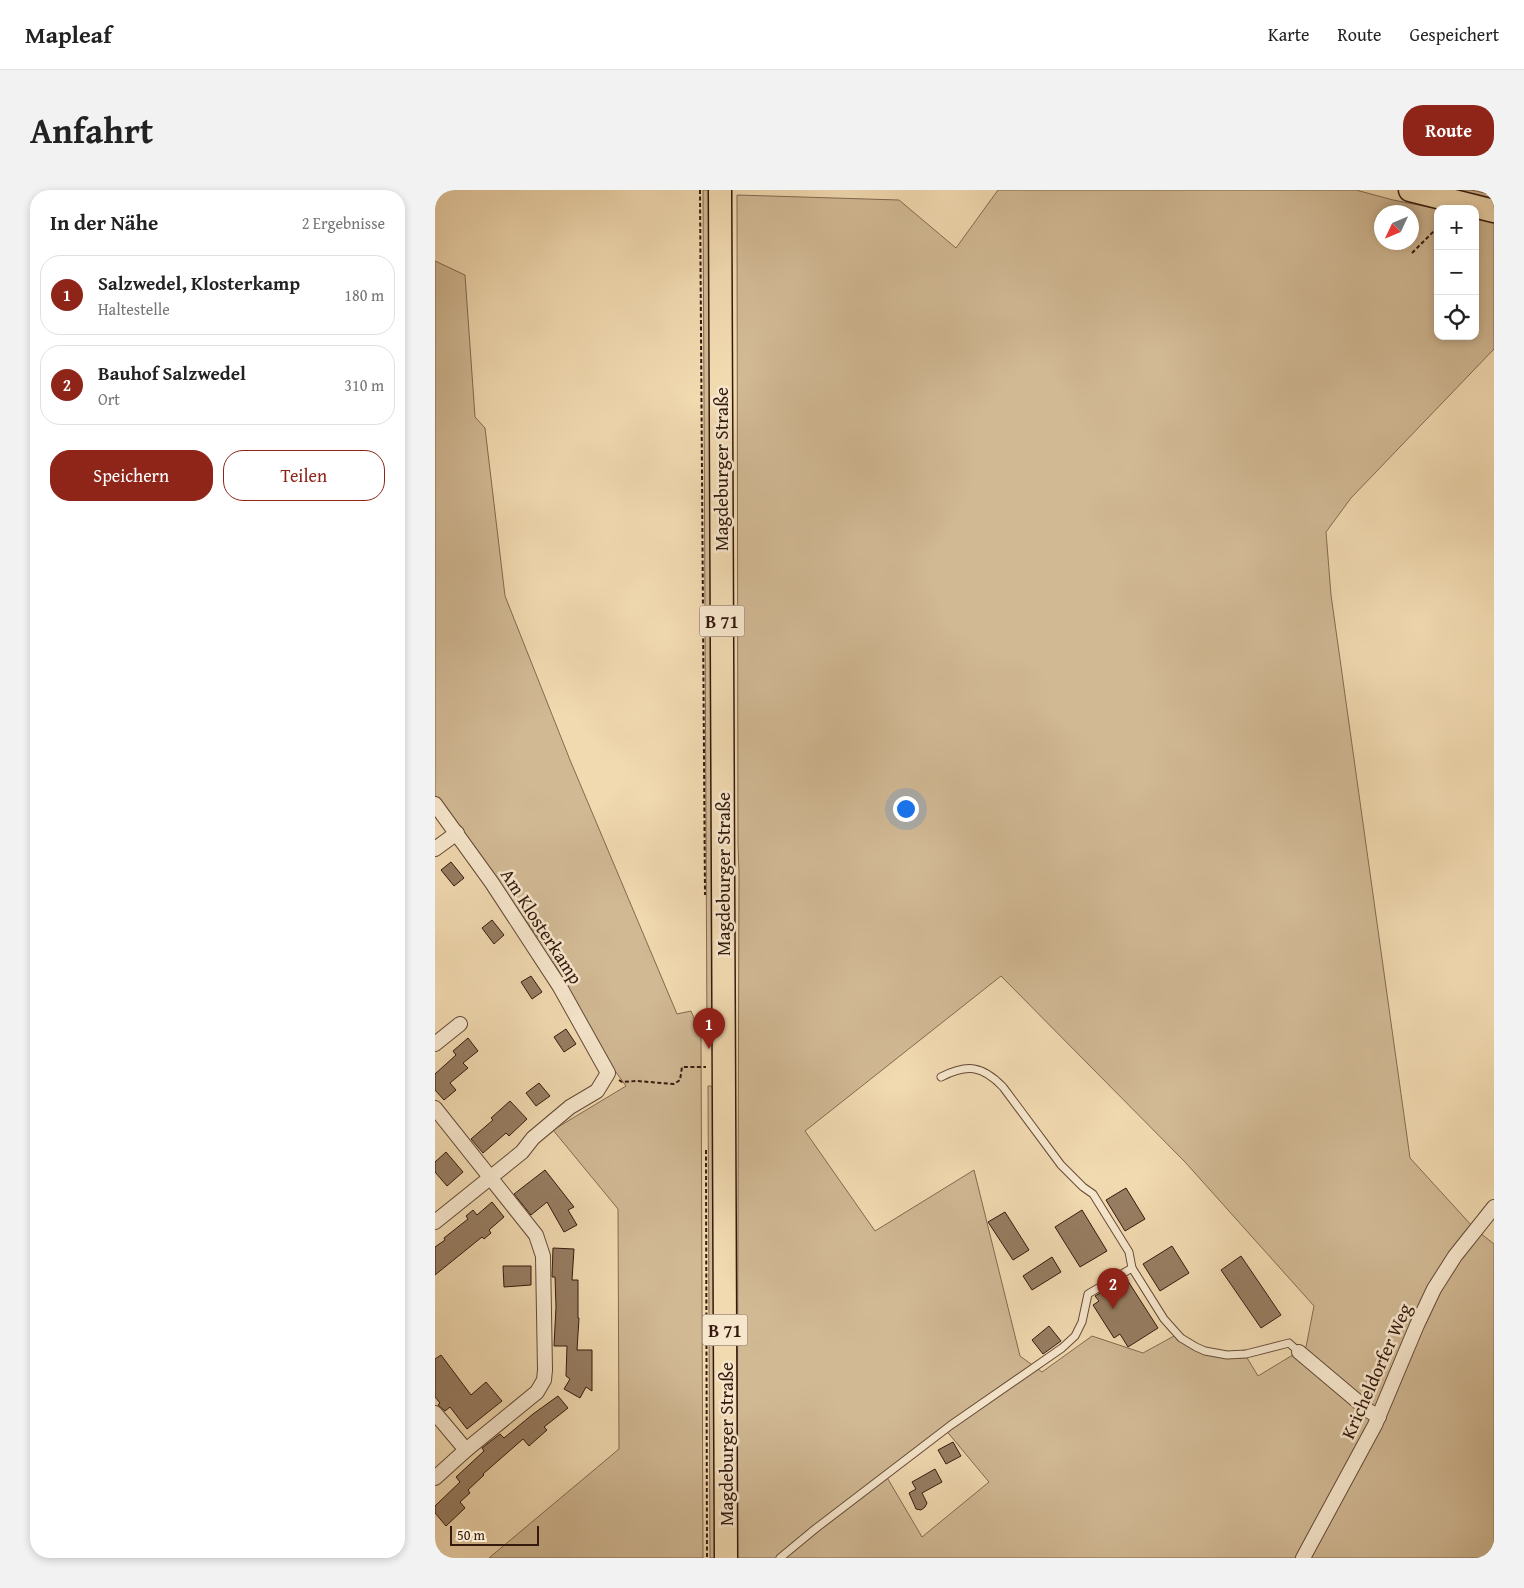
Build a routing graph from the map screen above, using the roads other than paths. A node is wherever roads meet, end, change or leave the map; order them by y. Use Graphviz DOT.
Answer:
graph roads {
  1 [pos="720,190"];
  2 [pos="1411,190"];
  3 [pos="1494,212"];
  4 [pos="435,804"];
  5 [pos="457,833"];
  6 [pos="435,849"];
  7 [pos="724,993"];
  8 [pos="460,1024"];
  9 [pos="715,1033"];
  10 [pos="435,1044"];
  11 [pos="715,1077"];
  12 [pos="941,1077"];
  13 [pos="724,1102"];
  14 [pos="435,1108"];
  15 [pos="492,1178"];
  16 [pos="1494,1207"];
  17 [pos="435,1222"];
  18 [pos="1132,1268"];
  19 [pos="1299,1352"];
  20 [pos="435,1414"];
  21 [pos="1379,1417"];
  22 [pos="466,1450"];
  23 [pos="435,1478"];
  24 [pos="726,1558"];
  25 [pos="780,1558"];
  26 [pos="1303,1558"];
  1 -- 7 [label="main road, Magdeburger Straße / B 71"];
  2 -- 3 [label="main road"];
  4 -- 5 [label="street, Am Klosterkamp"];
  5 -- 6 [label="street"];
  5 -- 15 [label="street, Am Klosterkamp"];
  7 -- 9 [label="lane"];
  7 -- 13 [label="main road, Magdeburger Straße / B 71"];
  8 -- 10 [label="street"];
  11 -- 13 [label="lane"];
  12 -- 18 [label="lane"];
  13 -- 24 [label="main road, Magdeburger Straße / B 71"];
  14 -- 15 [label="street"];
  15 -- 17 [label="street"];
  15 -- 22 [label="street"];
  16 -- 21 [label="street, Kricheldorfer Weg"];
  18 -- 19 [label="lane"];
  18 -- 25 [label="lane"];
  19 -- 21 [label="street"];
  20 -- 22 [label="street"];
  21 -- 26 [label="street, Kricheldorfer Weg"];
  22 -- 23 [label="street"];
}
